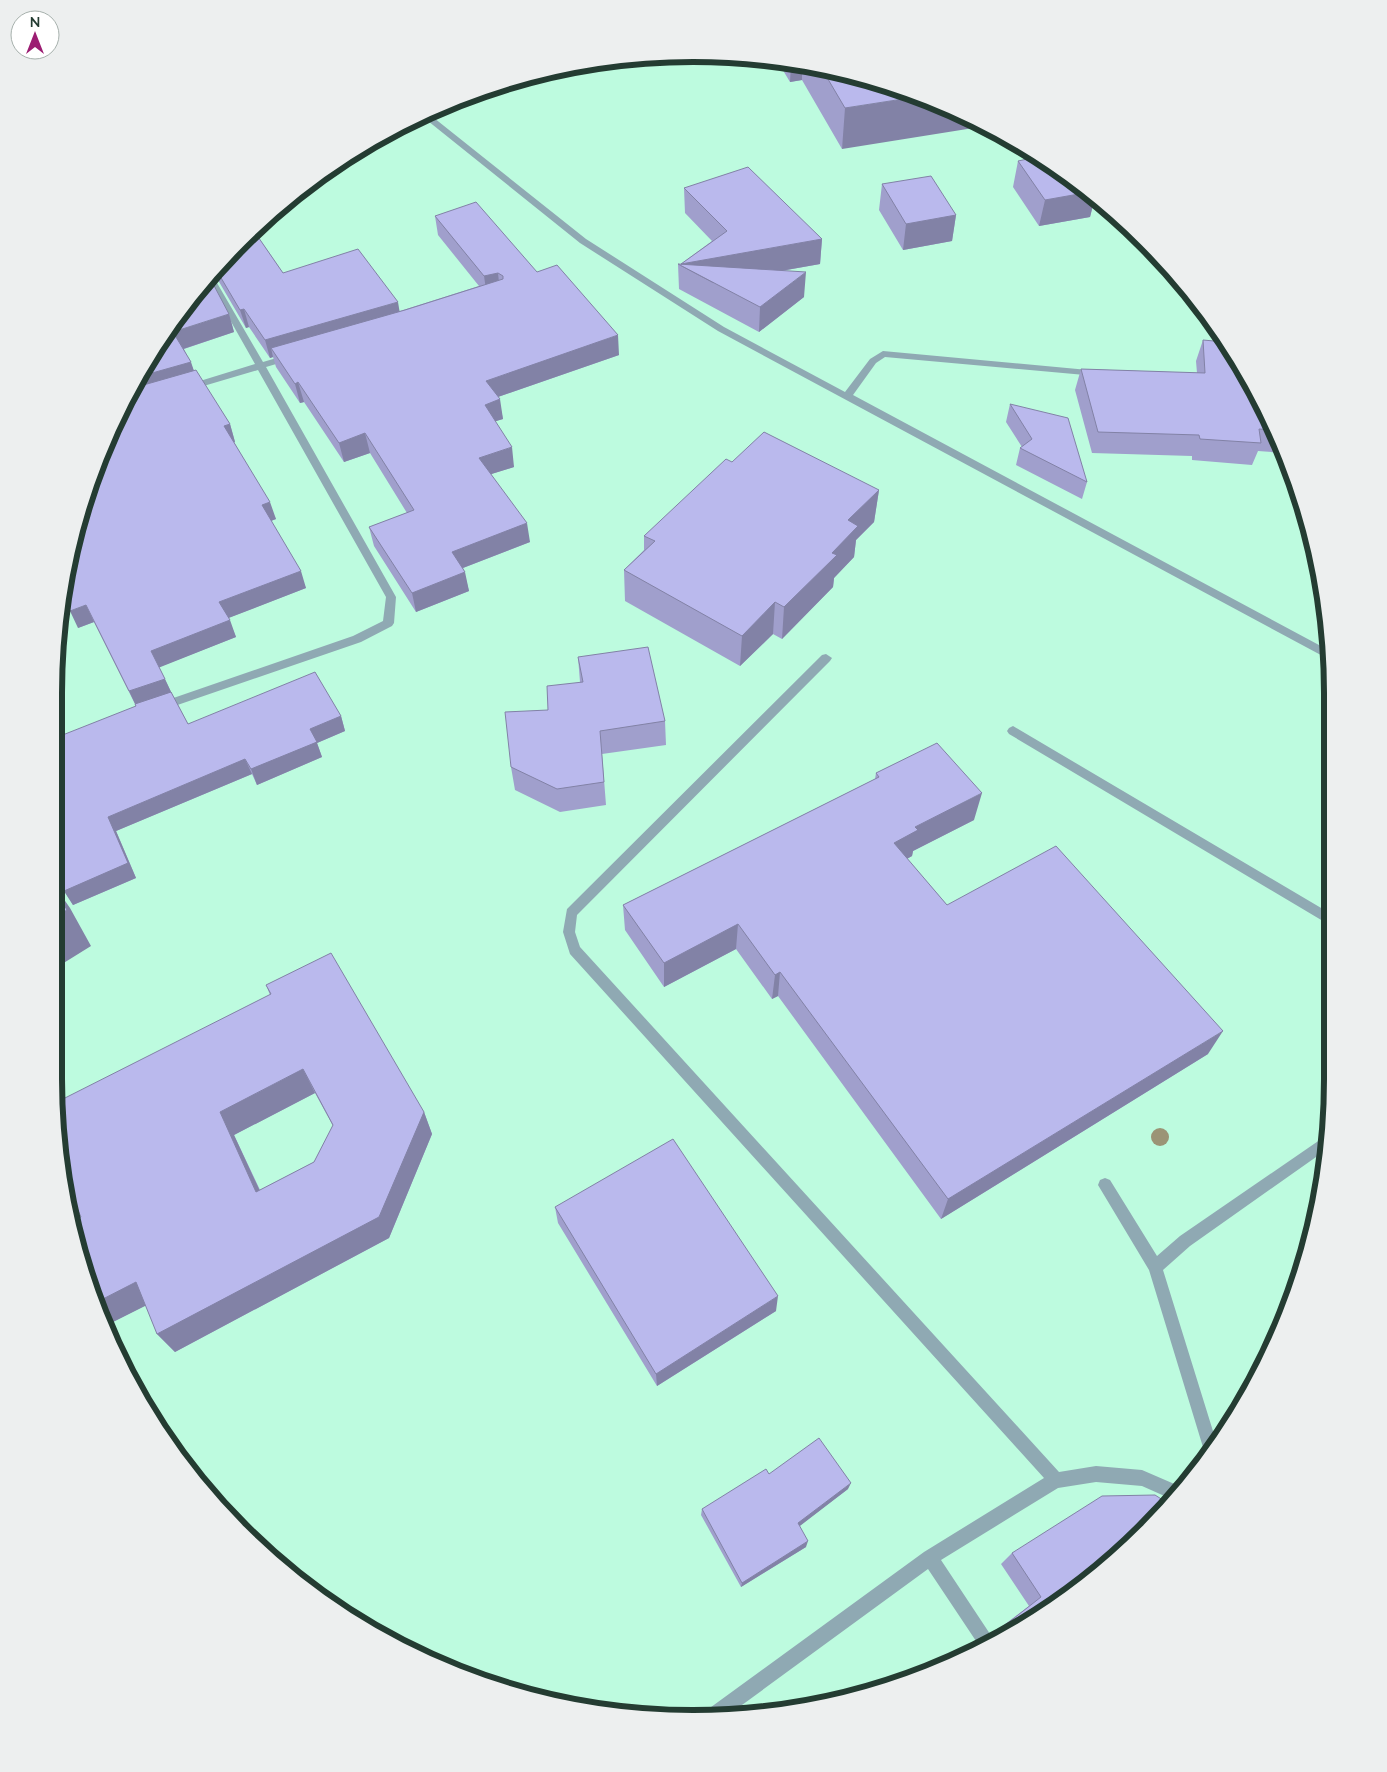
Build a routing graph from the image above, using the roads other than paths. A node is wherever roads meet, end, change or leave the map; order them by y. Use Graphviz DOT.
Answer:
graph roads {
  1 [pos="431,120"];
  2 [pos="214,283"];
  3 [pos="299,355"];
  4 [pos="260,366"];
  5 [pos="1107,374"];
  6 [pos="179,390"];
  7 [pos="847,396"];
  8 [pos="1323,652"];
  9 [pos="826,658"];
  10 [pos="149,710"];
  11 [pos="1013,731"];
  12 [pos="1324,917"];
  13 [pos="1321,1145"];
  14 [pos="1105,1186"];
  15 [pos="1155,1267"];
  16 [pos="1208,1443"];
  17 [pos="1056,1480"];
  18 [pos="1171,1491"];
  19 [pos="930,1558"];
  20 [pos="983,1639"];
  21 [pos="723,1709"];
  1 -- 7 [label="street"];
  2 -- 4 [label="street"];
  3 -- 4 [label="street"];
  4 -- 6 [label="street"];
  4 -- 10 [label="street"];
  5 -- 7 [label="street"];
  7 -- 8 [label="street"];
  9 -- 17 [label="street"];
  11 -- 12 [label="street"];
  13 -- 15 [label="street"];
  14 -- 15 [label="street"];
  15 -- 16 [label="street"];
  17 -- 18 [label="street"];
  17 -- 19 [label="street"];
  19 -- 20 [label="street"];
  19 -- 21 [label="street"];
}
